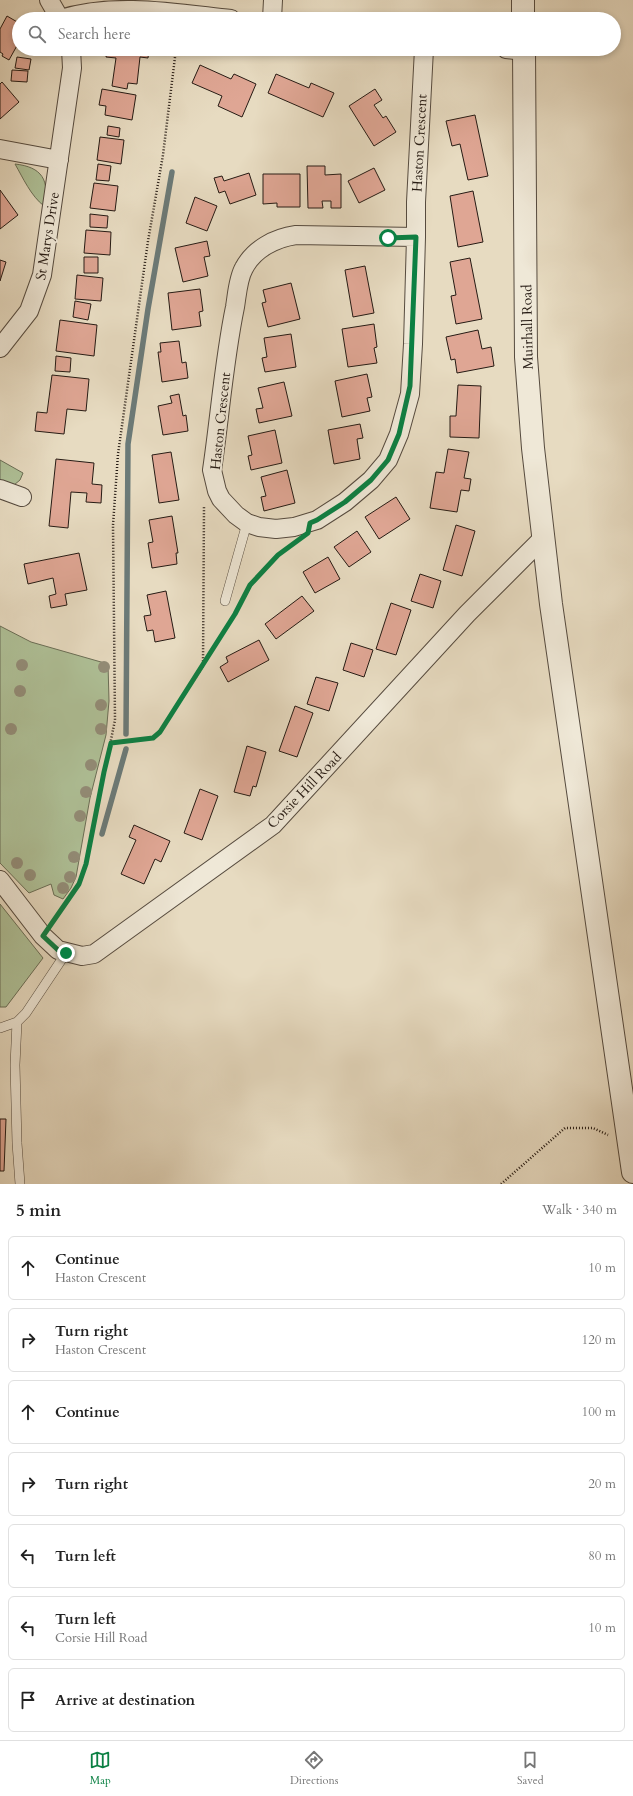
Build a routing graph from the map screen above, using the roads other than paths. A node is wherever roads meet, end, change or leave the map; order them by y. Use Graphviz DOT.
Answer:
graph roads {
  1 [pos="49,0"];
  2 [pos="273,0"];
  3 [pos="523,0"];
  4 [pos="56,12"];
  5 [pos="91,12"];
  6 [pos="152,12"];
  7 [pos="272,12"];
  8 [pos="523,12"];
  9 [pos="71,56"];
  10 [pos="424,56"];
  11 [pos="518,56"];
  12 [pos="0,149"];
  13 [pos="59,160"];
  14 [pos="416,237"];
  15 [pos="0,348"];
  16 [pos="0,489"];
  17 [pos="22,497"];
  18 [pos="247,523"];
  19 [pos="543,538"];
  20 [pos="225,601"];
  21 [pos="0,880"];
  22 [pos="66,953"];
  23 [pos="17,1022"];
  24 [pos="0,1028"];
  25 [pos="633,1172"];
  26 [pos="20,1184"];
  1 -- 4 [label="street"];
  2 -- 7 [label="street"];
  3 -- 8 [label="street"];
  5 -- 6 [label="street"];
  9 -- 13 [label="street, St Marys Drive"];
  10 -- 14 [label="street, Haston Crescent"];
  11 -- 19 [label="street, Muirhall Road"];
  12 -- 13 [label="street"];
  13 -- 15 [label="street, St Marys Drive"];
  14 -- 18 [label="street, Haston Crescent"];
  14 -- 18 [label="street, Haston Crescent"];
  16 -- 17 [label="street"];
  18 -- 20 [label="lane"];
  19 -- 22 [label="street, Corsie Hill Road"];
  19 -- 25 [label="street, Muirhall Road"];
  21 -- 22 [label="street, Corsie Hill Road"];
  22 -- 23 [label="lane"];
  23 -- 24 [label="lane"];
  23 -- 26 [label="lane"];
}
